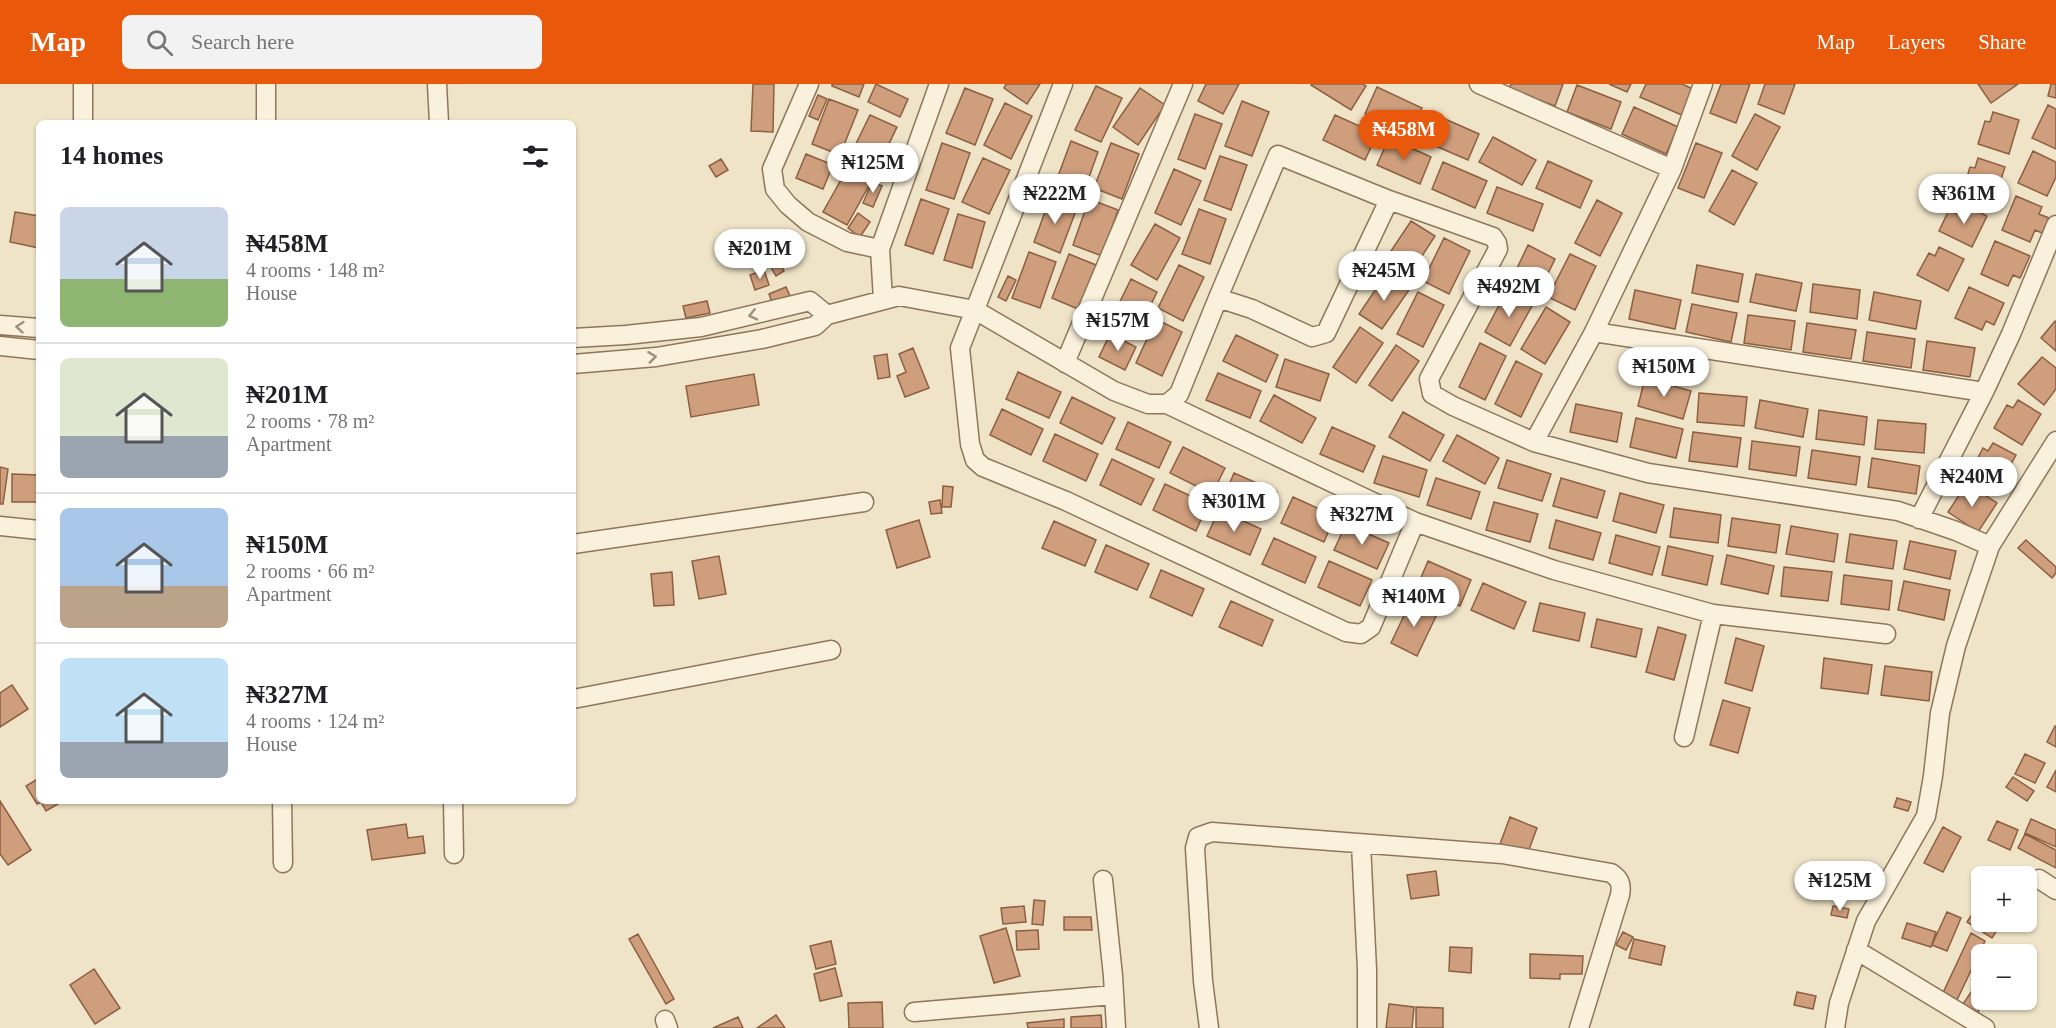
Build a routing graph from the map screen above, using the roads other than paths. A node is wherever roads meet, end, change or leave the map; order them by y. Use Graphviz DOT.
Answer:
graph roads {
  1 [pos="83,84"];
  2 [pos="266,84"];
  3 [pos="437,84"];
  4 [pos="809,84"];
  5 [pos="939,84"];
  6 [pos="1063,84"];
  7 [pos="1183,84"];
  8 [pos="1479,84"];
  9 [pos="1703,84"];
  10 [pos="83,120"];
  11 [pos="266,120"];
  12 [pos="439,120"];
  13 [pos="1672,169"];
  14 [pos="1389,200"];
  15 [pos="2056,225"];
  16 [pos="880,249"];
  17 [pos="1218,298"];
  18 [pos="883,300"];
  19 [pos="975,310"];
  20 [pos="827,315"];
  21 [pos="0,325"];
  22 [pos="36,328"];
  23 [pos="1594,332"];
  24 [pos="626,335"];
  25 [pos="576,338"];
  26 [pos="0,346"];
  27 [pos="36,350"];
  28 [pos="626,360"];
  29 [pos="1065,363"];
  30 [pos="576,364"];
  31 [pos="1984,392"];
  32 [pos="1167,404"];
  33 [pos="2056,441"];
  34 [pos="1534,442"];
  35 [pos="864,502"];
  36 [pos="1919,519"];
  37 [pos="1415,522"];
  38 [pos="0,526"];
  39 [pos="36,530"];
  40 [pos="576,544"];
  41 [pos="1990,546"];
  42 [pos="1713,614"];
  43 [pos="1886,634"];
  44 [pos="831,650"];
  45 [pos="576,698"];
  46 [pos="1684,737"];
  47 [pos="282,804"];
  48 [pos="453,804"];
  49 [pos="1361,844"];
  50 [pos="454,854"];
  51 [pos="283,863"];
  52 [pos="2039,879"];
  53 [pos="1103,880"];
  54 [pos="2056,890"];
  55 [pos="1856,950"];
  56 [pos="1114,995"];
  57 [pos="914,1012"];
  58 [pos="1116,1028"];
  59 [pos="1209,1028"];
  60 [pos="1367,1028"];
  61 [pos="1579,1028"];
  62 [pos="1834,1028"];
  63 [pos="1984,1028"];
  1 -- 10 [label="street"];
  2 -- 11 [label="street"];
  3 -- 12 [label="street"];
  4 -- 16 [label="street"];
  5 -- 16 [label="street"];
  6 -- 19 [label="street"];
  7 -- 29 [label="street"];
  8 -- 13 [label="street"];
  9 -- 13 [label="street"];
  13 -- 23 [label="street"];
  14 -- 17 [label="street"];
  14 -- 17 [label="street"];
  14 -- 34 [label="street"];
  15 -- 31 [label="street"];
  16 -- 18 [label="street"];
  17 -- 32 [label="street"];
  18 -- 19 [label="street"];
  18 -- 20 [label="street"];
  19 -- 29 [label="street"];
  19 -- 37 [label="street"];
  20 -- 24 [label="street, one-way"];
  28 -- 20 [label="street, one-way"];
  22 -- 21 [label="street, one-way"];
  23 -- 31 [label="street"];
  23 -- 34 [label="street"];
  24 -- 25 [label="street"];
  24 -- 28 [label="street"];
  26 -- 27 [label="street"];
  28 -- 30 [label="street"];
  29 -- 32 [label="street"];
  31 -- 36 [label="street"];
  32 -- 37 [label="street"];
  33 -- 41 [label="street"];
  34 -- 36 [label="street"];
  35 -- 40 [label="street"];
  36 -- 41 [label="street"];
  37 -- 42 [label="street"];
  38 -- 39 [label="street"];
  41 -- 55 [label="street"];
  42 -- 43 [label="street"];
  42 -- 46 [label="street"];
  44 -- 45 [label="street"];
  47 -- 51 [label="street"];
  48 -- 50 [label="street"];
  49 -- 59 [label="street"];
  49 -- 60 [label="street"];
  49 -- 61 [label="street"];
  52 -- 54 [label="street"];
  53 -- 56 [label="street"];
  55 -- 62 [label="street"];
  55 -- 63 [label="street"];
  56 -- 57 [label="street"];
  56 -- 58 [label="street"];
}
